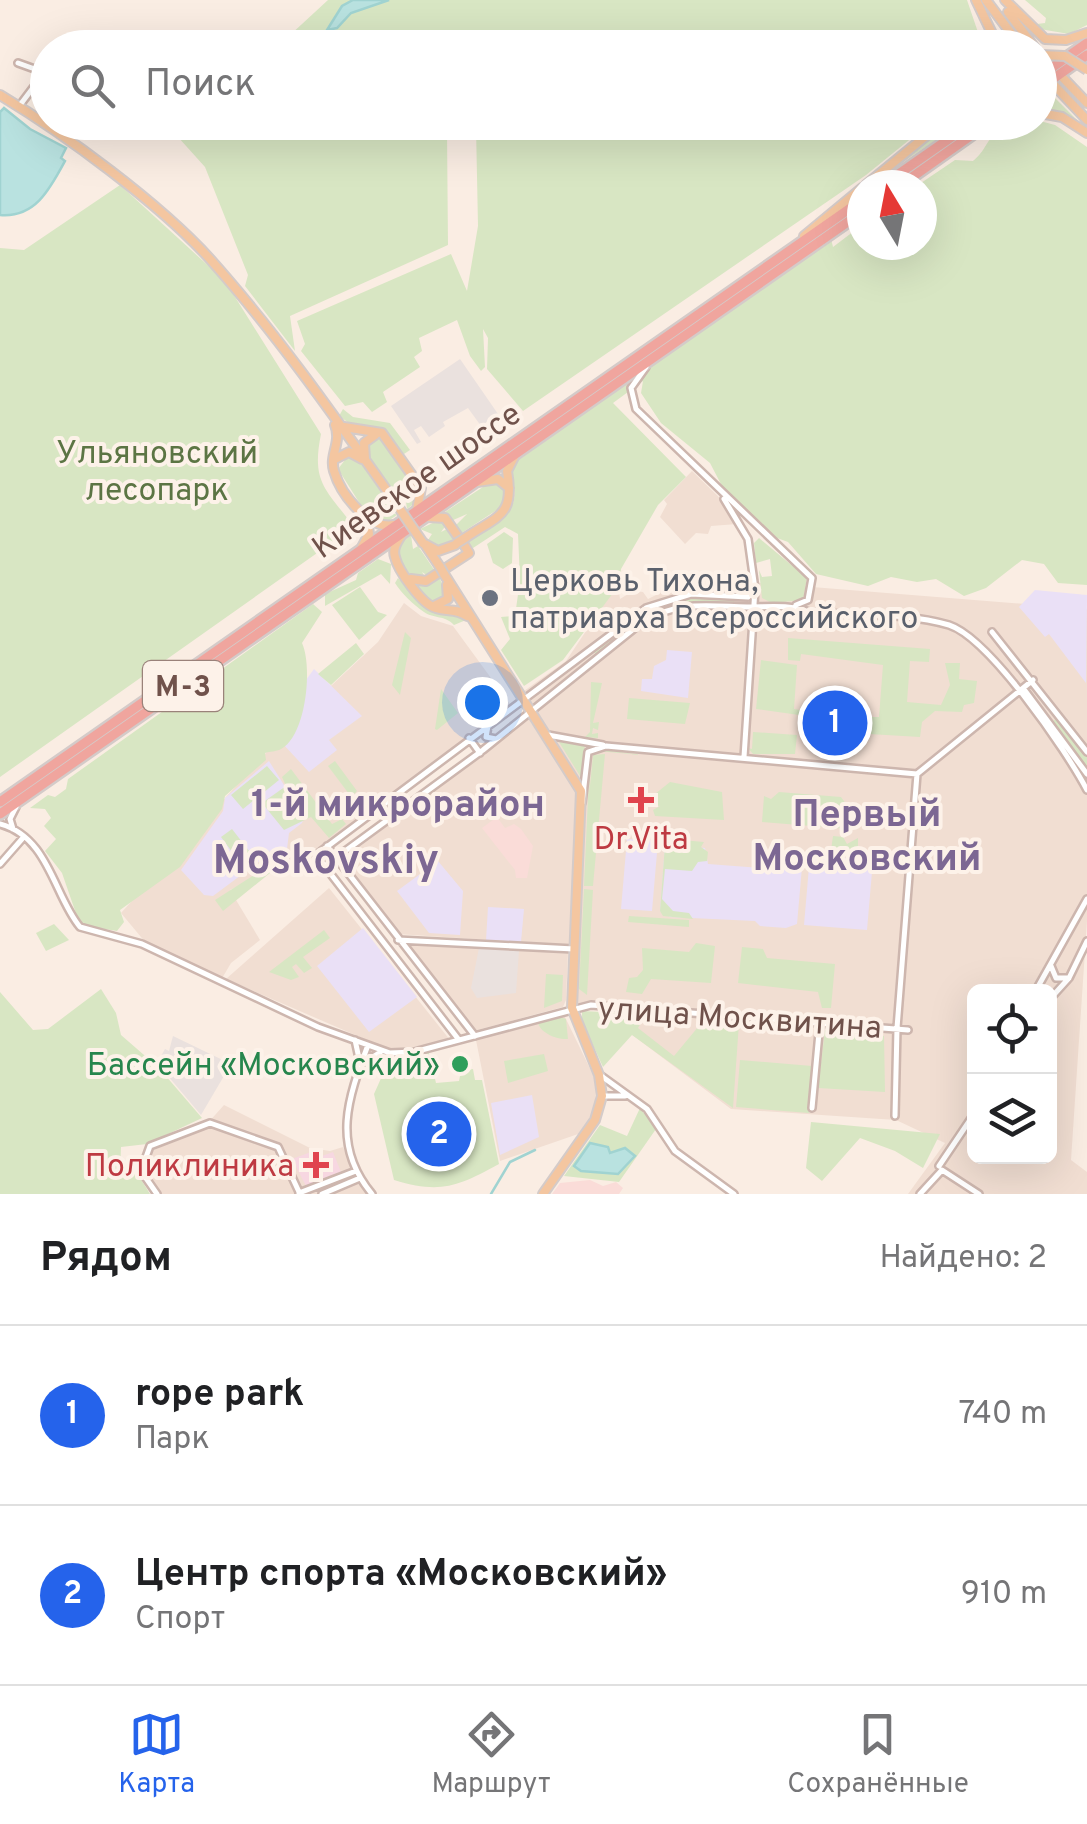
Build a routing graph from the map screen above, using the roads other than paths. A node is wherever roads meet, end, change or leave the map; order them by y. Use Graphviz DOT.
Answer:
graph roads {
  1 [pos="976,0"];
  2 [pos="986,0"];
  3 [pos="1002,0"];
  4 [pos="990,30"];
  5 [pos="1008,30"];
  6 [pos="1023,30"];
  7 [pos="1034,30"];
  8 [pos="1087,33"];
  9 [pos="1057,40"];
  10 [pos="1087,43"];
  11 [pos="1087,54"];
  12 [pos="1057,55"];
  13 [pos="18,63"];
  14 [pos="1057,64"];
  15 [pos="30,66"];
  16 [pos="1087,70"];
  17 [pos="1057,76"];
  18 [pos="1064,78"];
  19 [pos="1057,88"];
  20 [pos="30,91"];
  21 [pos="0,95"];
  22 [pos="1087,103"];
  23 [pos="19,106"];
  24 [pos="30,114"];
  25 [pos="1057,116"];
  26 [pos="1087,120"];
  27 [pos="1087,133"];
  28 [pos="66,140"];
  29 [pos="922,140"];
  30 [pos="947,140"];
  31 [pos="951,140"];
  32 [pos="958,140"];
  33 [pos="943,144"];
  34 [pos="884,170"];
  35 [pos="906,170"];
  36 [pos="920,170"];
  37 [pos="847,200"];
  38 [pos="847,210"];
  39 [pos="847,222"];
  40 [pos="781,256"];
  41 [pos="664,350"];
  42 [pos="333,417"];
  43 [pos="388,438"];
  44 [pos="521,450"];
  45 [pos="333,463"];
  46 [pos="367,463"];
  47 [pos="418,480"];
  48 [pos="454,483"];
  49 [pos="472,484"];
  50 [pos="717,488"];
  51 [pos="512,497"];
  52 [pos="416,517"];
  53 [pos="366,519"];
  54 [pos="401,528"];
  55 [pos="768,537"];
  56 [pos="460,542"];
  57 [pos="423,543"];
  58 [pos="750,547"];
  59 [pos="362,555"];
  60 [pos="396,560"];
  61 [pos="443,572"];
  62 [pos="407,577"];
  63 [pos="755,589"];
  64 [pos="746,597"];
  65 [pos="430,606"];
  66 [pos="756,606"];
  67 [pos="770,606"];
  68 [pos="793,606"];
  69 [pos="746,607"];
  70 [pos="756,619"];
  71 [pos="478,626"];
  72 [pos="992,632"];
  73 [pos="583,655"];
  74 [pos="590,664"];
  75 [pos="1033,680"];
  76 [pos="1021,690"];
  77 [pos="525,698"];
  78 [pos="532,709"];
  79 [pos="490,724"];
  80 [pos="548,735"];
  81 [pos="469,738"];
  82 [pos="496,739"];
  83 [pos="606,746"];
  84 [pos="480,752"];
  85 [pos="1062,752"];
  86 [pos="1087,752"];
  87 [pos="744,757"];
  88 [pos="1076,759"];
  89 [pos="917,774"];
  90 [pos="1087,774"];
  91 [pos="1087,790"];
  92 [pos="24,796"];
  93 [pos="1,801"];
  94 [pos="582,802"];
  95 [pos="0,814"];
  96 [pos="0,824"];
  97 [pos="14,832"];
  98 [pos="22,838"];
  99 [pos="327,846"];
  100 [pos="337,860"];
  101 [pos="0,864"];
  102 [pos="322,868"];
  103 [pos="1087,899"];
  104 [pos="398,940"];
  105 [pos="1087,941"];
  106 [pos="574,949"];
  107 [pos="1050,964"];
  108 [pos="1068,978"];
  109 [pos="1039,984"];
  110 [pos="1057,991"];
  111 [pos="572,1008"];
  112 [pos="820,1022"];
  113 [pos="897,1028"];
  114 [pos="908,1030"];
  115 [pos="475,1036"];
  116 [pos="354,1040"];
  117 [pos="459,1040"];
  118 [pos="368,1045"];
  119 [pos="384,1051"];
  120 [pos="360,1066"];
  121 [pos="599,1074"];
  122 [pos="602,1094"];
  123 [pos="628,1096"];
  124 [pos="812,1108"];
  125 [pos="895,1116"];
  126 [pos="967,1125"];
  127 [pos="940,1168"];
  128 [pos="358,1174"];
  129 [pos="157,1194"];
  130 [pos="299,1194"];
  131 [pos="322,1194"];
  132 [pos="372,1194"];
  133 [pos="543,1194"];
  134 [pos="734,1194"];
  135 [pos="920,1194"];
  136 [pos="979,1194"];
  1 -- 4 [label="main road"];
  2 -- 5 [label="main road"];
  3 -- 6 [label="main road"];
  3 -- 7 [label="main road"];
  8 -- 9 [label="main road"];
  10 -- 14 [label="highway"];
  11 -- 17 [label="highway"];
  12 -- 16 [label="main road, bridge"];
  13 -- 15 [label="street"];
  18 -- 22 [label="main road"];
  19 -- 26 [label="main road"];
  20 -- 23 [label="street"];
  21 -- 23 [label="main road"];
  23 -- 24 [label="main road"];
  25 -- 27 [label="main road"];
  28 -- 42 [label="main road"];
  29 -- 34 [label="main road"];
  30 -- 33 [label="main road"];
  31 -- 33 [label="highway"];
  32 -- 36 [label="highway"];
  33 -- 35 [label="highway"];
  37 -- 40 [label="main road"];
  38 -- 40 [label="highway, Киевское шоссе / М-3"];
  39 -- 41 [label="highway, Киевское шоссе / М-3"];
  40 -- 48 [label="highway, Киевское шоссе / М-3"];
  41 -- 44 [label="highway, Киевское шоссе / М-3"];
  41 -- 50 [label="street"];
  42 -- 43 [label="main road"];
  42 -- 45 [label="main road"];
  42 -- 46 [label="main road"];
  43 -- 46 [label="main road"];
  43 -- 47 [label="main road"];
  44 -- 49 [label="highway, Киевское шоссе / М-3"];
  44 -- 51 [label="main road"];
  45 -- 46 [label="main road"];
  45 -- 53 [label="main road"];
  46 -- 57 [label="main road, bridge"];
  47 -- 48 [label="main road"];
  47 -- 52 [label="main road"];
  48 -- 52 [label="highway, Киевское шоссе / М-3"];
  49 -- 51 [label="main road"];
  49 -- 52 [label="highway, Киевское шоссе / М-3"];
  50 -- 55 [label="street"];
  50 -- 58 [label="street"];
  51 -- 56 [label="main road"];
  52 -- 54 [label="highway, Киевское шоссе / М-3"];
  52 -- 56 [label="main road"];
  53 -- 54 [label="main road"];
  53 -- 59 [label="main road"];
  54 -- 59 [label="highway, Киевское шоссе / М-3"];
  54 -- 60 [label="main road"];
  55 -- 58 [label="street"];
  55 -- 68 [label="street"];
  56 -- 57 [label="main road"];
  56 -- 61 [label="main road"];
  56 -- 62 [label="main road"];
  57 -- 61 [label="main road"];
  58 -- 63 [label="street"];
  59 -- 60 [label="main road"];
  59 -- 92 [label="highway, Киевское шоссе / М-3"];
  59 -- 93 [label="highway, Киевское шоссе / М-3"];
  60 -- 62 [label="main road"];
  61 -- 65 [label="main road"];
  61 -- 71 [label="main road"];
  62 -- 65 [label="main road"];
  63 -- 64 [label="street"];
  63 -- 66 [label="street"];
  63 -- 67 [label="street"];
  64 -- 69 [label="street"];
  64 -- 73 [label="street"];
  65 -- 71 [label="main road"];
  66 -- 67 [label="street"];
  66 -- 69 [label="street"];
  66 -- 70 [label="street"];
  67 -- 68 [label="street"];
  67 -- 70 [label="street"];
  68 -- 76 [label="street"];
  69 -- 70 [label="street"];
  69 -- 74 [label="street"];
  70 -- 87 [label="street"];
  71 -- 77 [label="main road"];
  72 -- 75 [label="street"];
  73 -- 74 [label="street"];
  73 -- 77 [label="street"];
  74 -- 78 [label="street"];
  75 -- 76 [label="street"];
  75 -- 86 [label="street"];
  76 -- 85 [label="street"];
  76 -- 88 [label="street"];
  76 -- 89 [label="street"];
  77 -- 78 [label="main road"];
  77 -- 79 [label="street"];
  78 -- 80 [label="main road"];
  78 -- 82 [label="street"];
  79 -- 81 [label="street"];
  79 -- 82 [label="street"];
  80 -- 83 [label="street"];
  80 -- 94 [label="main road"];
  81 -- 84 [label="street"];
  81 -- 99 [label="street"];
  82 -- 84 [label="street"];
  83 -- 87 [label="street"];
  83 -- 94 [label="street"];
  84 -- 100 [label="street"];
  85 -- 88 [label="street"];
  85 -- 91 [label="street"];
  87 -- 89 [label="street"];
  88 -- 90 [label="street"];
  89 -- 113 [label="street"];
  92 -- 95 [label="highway, Киевское шоссе / М-3"];
  92 -- 97 [label="street"];
  94 -- 106 [label="main road"];
  96 -- 97 [label="street"];
  97 -- 98 [label="street"];
  98 -- 101 [label="street"];
  98 -- 116 [label="street"];
  99 -- 100 [label="street"];
  99 -- 102 [label="street"];
  100 -- 102 [label="street"];
  100 -- 104 [label="street"];
  102 -- 117 [label="street"];
  103 -- 107 [label="street"];
  104 -- 106 [label="street"];
  104 -- 115 [label="street"];
  105 -- 108 [label="street"];
  106 -- 111 [label="main road"];
  107 -- 108 [label="street"];
  107 -- 109 [label="street"];
  108 -- 110 [label="street"];
  111 -- 112 [label="street, улица Москвитина"];
  111 -- 115 [label="street, улица Москвитина"];
  111 -- 121 [label="main road"];
  112 -- 113 [label="street, улица Москвитина"];
  112 -- 124 [label="street"];
  113 -- 114 [label="street, улица Москвитина"];
  113 -- 125 [label="street"];
  115 -- 117 [label="street, улица Москвитина"];
  116 -- 118 [label="street"];
  116 -- 120 [label="street"];
  117 -- 119 [label="street, улица Москвитина"];
  118 -- 119 [label="street"];
  118 -- 120 [label="street"];
  119 -- 120 [label="street"];
  120 -- 128 [label="street"];
  121 -- 122 [label="main road"];
  121 -- 123 [label="street"];
  122 -- 123 [label="street"];
  122 -- 133 [label="main road"];
  123 -- 134 [label="street"];
  126 -- 127 [label="street"];
  127 -- 135 [label="street"];
  127 -- 136 [label="street"];
  128 -- 130 [label="street"];
  128 -- 131 [label="street"];
  128 -- 132 [label="street"];
  129 -- 130 [label="street"];
}
